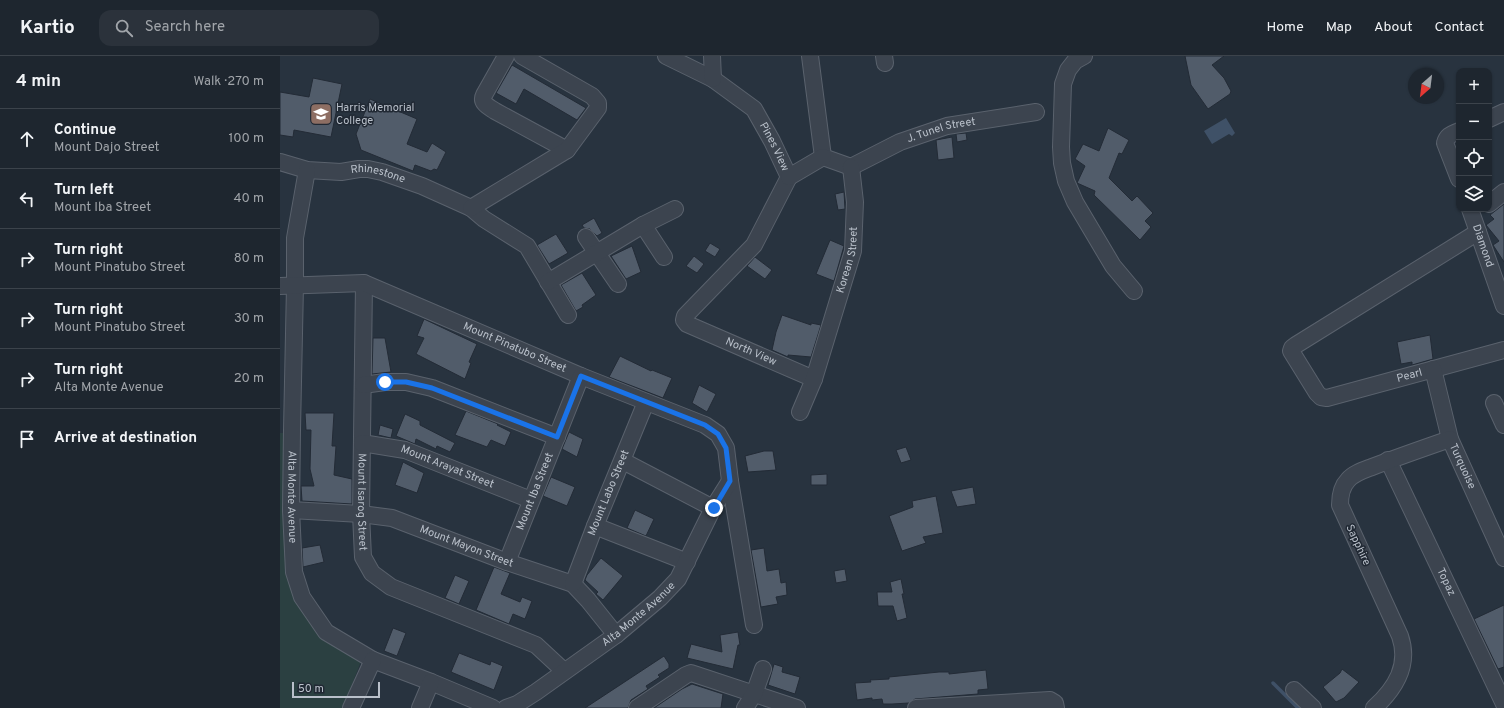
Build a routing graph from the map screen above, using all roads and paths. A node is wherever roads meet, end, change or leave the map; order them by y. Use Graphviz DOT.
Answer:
graph roads {
  1 [pos="506,56"];
  2 [pos="522,56"];
  3 [pos="666,56"];
  4 [pos="712,56"];
  5 [pos="810,56"];
  6 [pos="1084,56"];
  7 [pos="713,79"];
  8 [pos="1036,112"];
  9 [pos="1504,112"];
  10 [pos="1492,118"];
  11 [pos="1456,132"];
  12 [pos="567,150"];
  13 [pos="822,157"];
  14 [pos="280,162"];
  15 [pos="852,167"];
  16 [pos="307,170"];
  17 [pos="1458,176"];
  18 [pos="789,177"];
  19 [pos="1504,192"];
  20 [pos="1492,202"];
  21 [pos="470,208"];
  22 [pos="675,209"];
  23 [pos="1476,217"];
  24 [pos="643,225"];
  25 [pos="586,237"];
  26 [pos="598,253"];
  27 [pos="664,257"];
  28 [pos="1499,275"];
  29 [pos="548,282"];
  30 [pos="364,283"];
  31 [pos="618,284"];
  32 [pos="288,285"];
  33 [pos="1134,291"];
  34 [pos="1504,306"];
  35 [pos="568,315"];
  36 [pos="687,324"];
  37 [pos="1504,350"];
  38 [pos="1433,369"];
  39 [pos="581,376"];
  40 [pos="814,379"];
  41 [pos="363,385"];
  42 [pos="646,402"];
  43 [pos="1494,403"];
  44 [pos="800,412"];
  45 [pos="1504,425"];
  46 [pos="286,430"];
  47 [pos="557,437"];
  48 [pos="1450,439"];
  49 [pos="362,443"];
  50 [pos="1388,460"];
  51 [pos="623,461"];
  52 [pos="730,481"];
  53 [pos="531,500"];
  54 [pos="714,508"];
  55 [pos="291,510"];
  56 [pos="361,514"];
  57 [pos="595,526"];
  58 [pos="1504,558"];
  59 [pos="507,562"];
  60 [pos="686,562"];
  61 [pos="573,584"];
  62 [pos="754,625"];
  63 [pos="616,635"];
  64 [pos="374,660"];
  65 [pos="763,669"];
  66 [pos="564,671"];
  67 [pos="431,682"];
  68 [pos="1294,690"];
  69 [pos="754,694"];
  70 [pos="1504,704"];
  71 [pos="992,705"];
  72 [pos="1055,705"];
  73 [pos="351,708"];
  74 [pos="420,708"];
  75 [pos="493,708"];
  76 [pos="506,708"];
  77 [pos="637,708"];
  78 [pos="745,708"];
  79 [pos="797,708"];
  80 [pos="916,708"];
  81 [pos="1313,708"];
  82 [pos="1374,708"];
  1 -- 12 [label="street"];
  2 -- 12 [label="street"];
  3 -- 7 [label="street, Pines View"];
  4 -- 7 [label="street"];
  5 -- 13 [label="street"];
  6 -- 33 [label="street"];
  7 -- 18 [label="street, Pines View"];
  8 -- 15 [label="street, J. Tunel Street"];
  9 -- 10 [label="street"];
  11 -- 17 [label="street"];
  12 -- 21 [label="street"];
  13 -- 15 [label="street"];
  13 -- 18 [label="street"];
  14 -- 16 [label="street, Rhinestone"];
  15 -- 40 [label="street, Korean Street"];
  16 -- 21 [label="street, Rhinestone"];
  16 -- 32 [label="street, Alta Monte Avenue"];
  18 -- 36 [label="street, Pines View"];
  19 -- 20 [label="street"];
  21 -- 29 [label="street, Rhinestone"];
  22 -- 24 [label="street"];
  23 -- 28 [label="street, Diamond"];
  23 -- 38 [label="street, Pearl"];
  24 -- 26 [label="street"];
  24 -- 27 [label="street"];
  25 -- 26 [label="street"];
  26 -- 29 [label="street"];
  26 -- 31 [label="street"];
  28 -- 34 [label="street, Diamond"];
  29 -- 35 [label="street, Rhinestone"];
  30 -- 32 [label="street, Mount Pinatubo Street"];
  30 -- 39 [label="street, Mount Pinatubo Street"];
  30 -- 41 [label="street, Mount Isarog Street"];
  32 -- 46 [label="street, Alta Monte Avenue"];
  36 -- 40 [label="street, North View"];
  37 -- 38 [label="street, Pearl"];
  38 -- 48 [label="street, Turquoise"];
  39 -- 42 [label="street, Mount Pinatubo Street"];
  39 -- 47 [label="street, Mount Iba Street"];
  40 -- 44 [label="street, Korean Street"];
  41 -- 47 [label="street"];
  41 -- 49 [label="street, Mount Isarog Street"];
  42 -- 51 [label="street, Mount Labo Street"];
  42 -- 52 [label="street, Mount Pinatubo Street"];
  43 -- 45 [label="street"];
  46 -- 55 [label="street, Alta Monte Avenue"];
  47 -- 53 [label="street, Mount Iba Street"];
  48 -- 50 [label="street, Sapphire"];
  48 -- 58 [label="street, Turquoise"];
  49 -- 53 [label="street, Mount Arayat Street"];
  49 -- 56 [label="street, Mount Isarog Street"];
  50 -- 70 [label="street, Topaz"];
  50 -- 82 [label="street, Sapphire"];
  51 -- 54 [label="street"];
  51 -- 57 [label="street, Mount Labo Street"];
  52 -- 54 [label="street, Alta Monte Avenue"];
  52 -- 62 [label="street, Mount Pinatubo Street"];
  53 -- 59 [label="street, Mount Iba Street"];
  54 -- 60 [label="street, Alta Monte Avenue"];
  55 -- 56 [label="street, Mount Mayon Street"];
  55 -- 64 [label="street, Alta Monte Avenue"];
  56 -- 59 [label="street, Mount Mayon Street"];
  56 -- 66 [label="street, Mount Isarog Street"];
  57 -- 60 [label="street"];
  57 -- 61 [label="street, Mount Labo Street"];
  59 -- 61 [label="street, Mount Mayon Street"];
  60 -- 63 [label="street, Alta Monte Avenue"];
  61 -- 63 [label="street, Mount Mayon Street"];
  63 -- 66 [label="street, Alta Monte Avenue"];
  64 -- 67 [label="street, Alta Monte Avenue"];
  64 -- 73 [label="street"];
  65 -- 69 [label="street"];
  66 -- 76 [label="street, Alta Monte Avenue"];
  67 -- 74 [label="street"];
  67 -- 75 [label="street, Alta Monte Avenue"];
  68 -- 81 [label="street"];
  69 -- 77 [label="street"];
  69 -- 78 [label="street"];
  69 -- 79 [label="street"];
  71 -- 72 [label="street"];
  71 -- 80 [label="street"];
}
